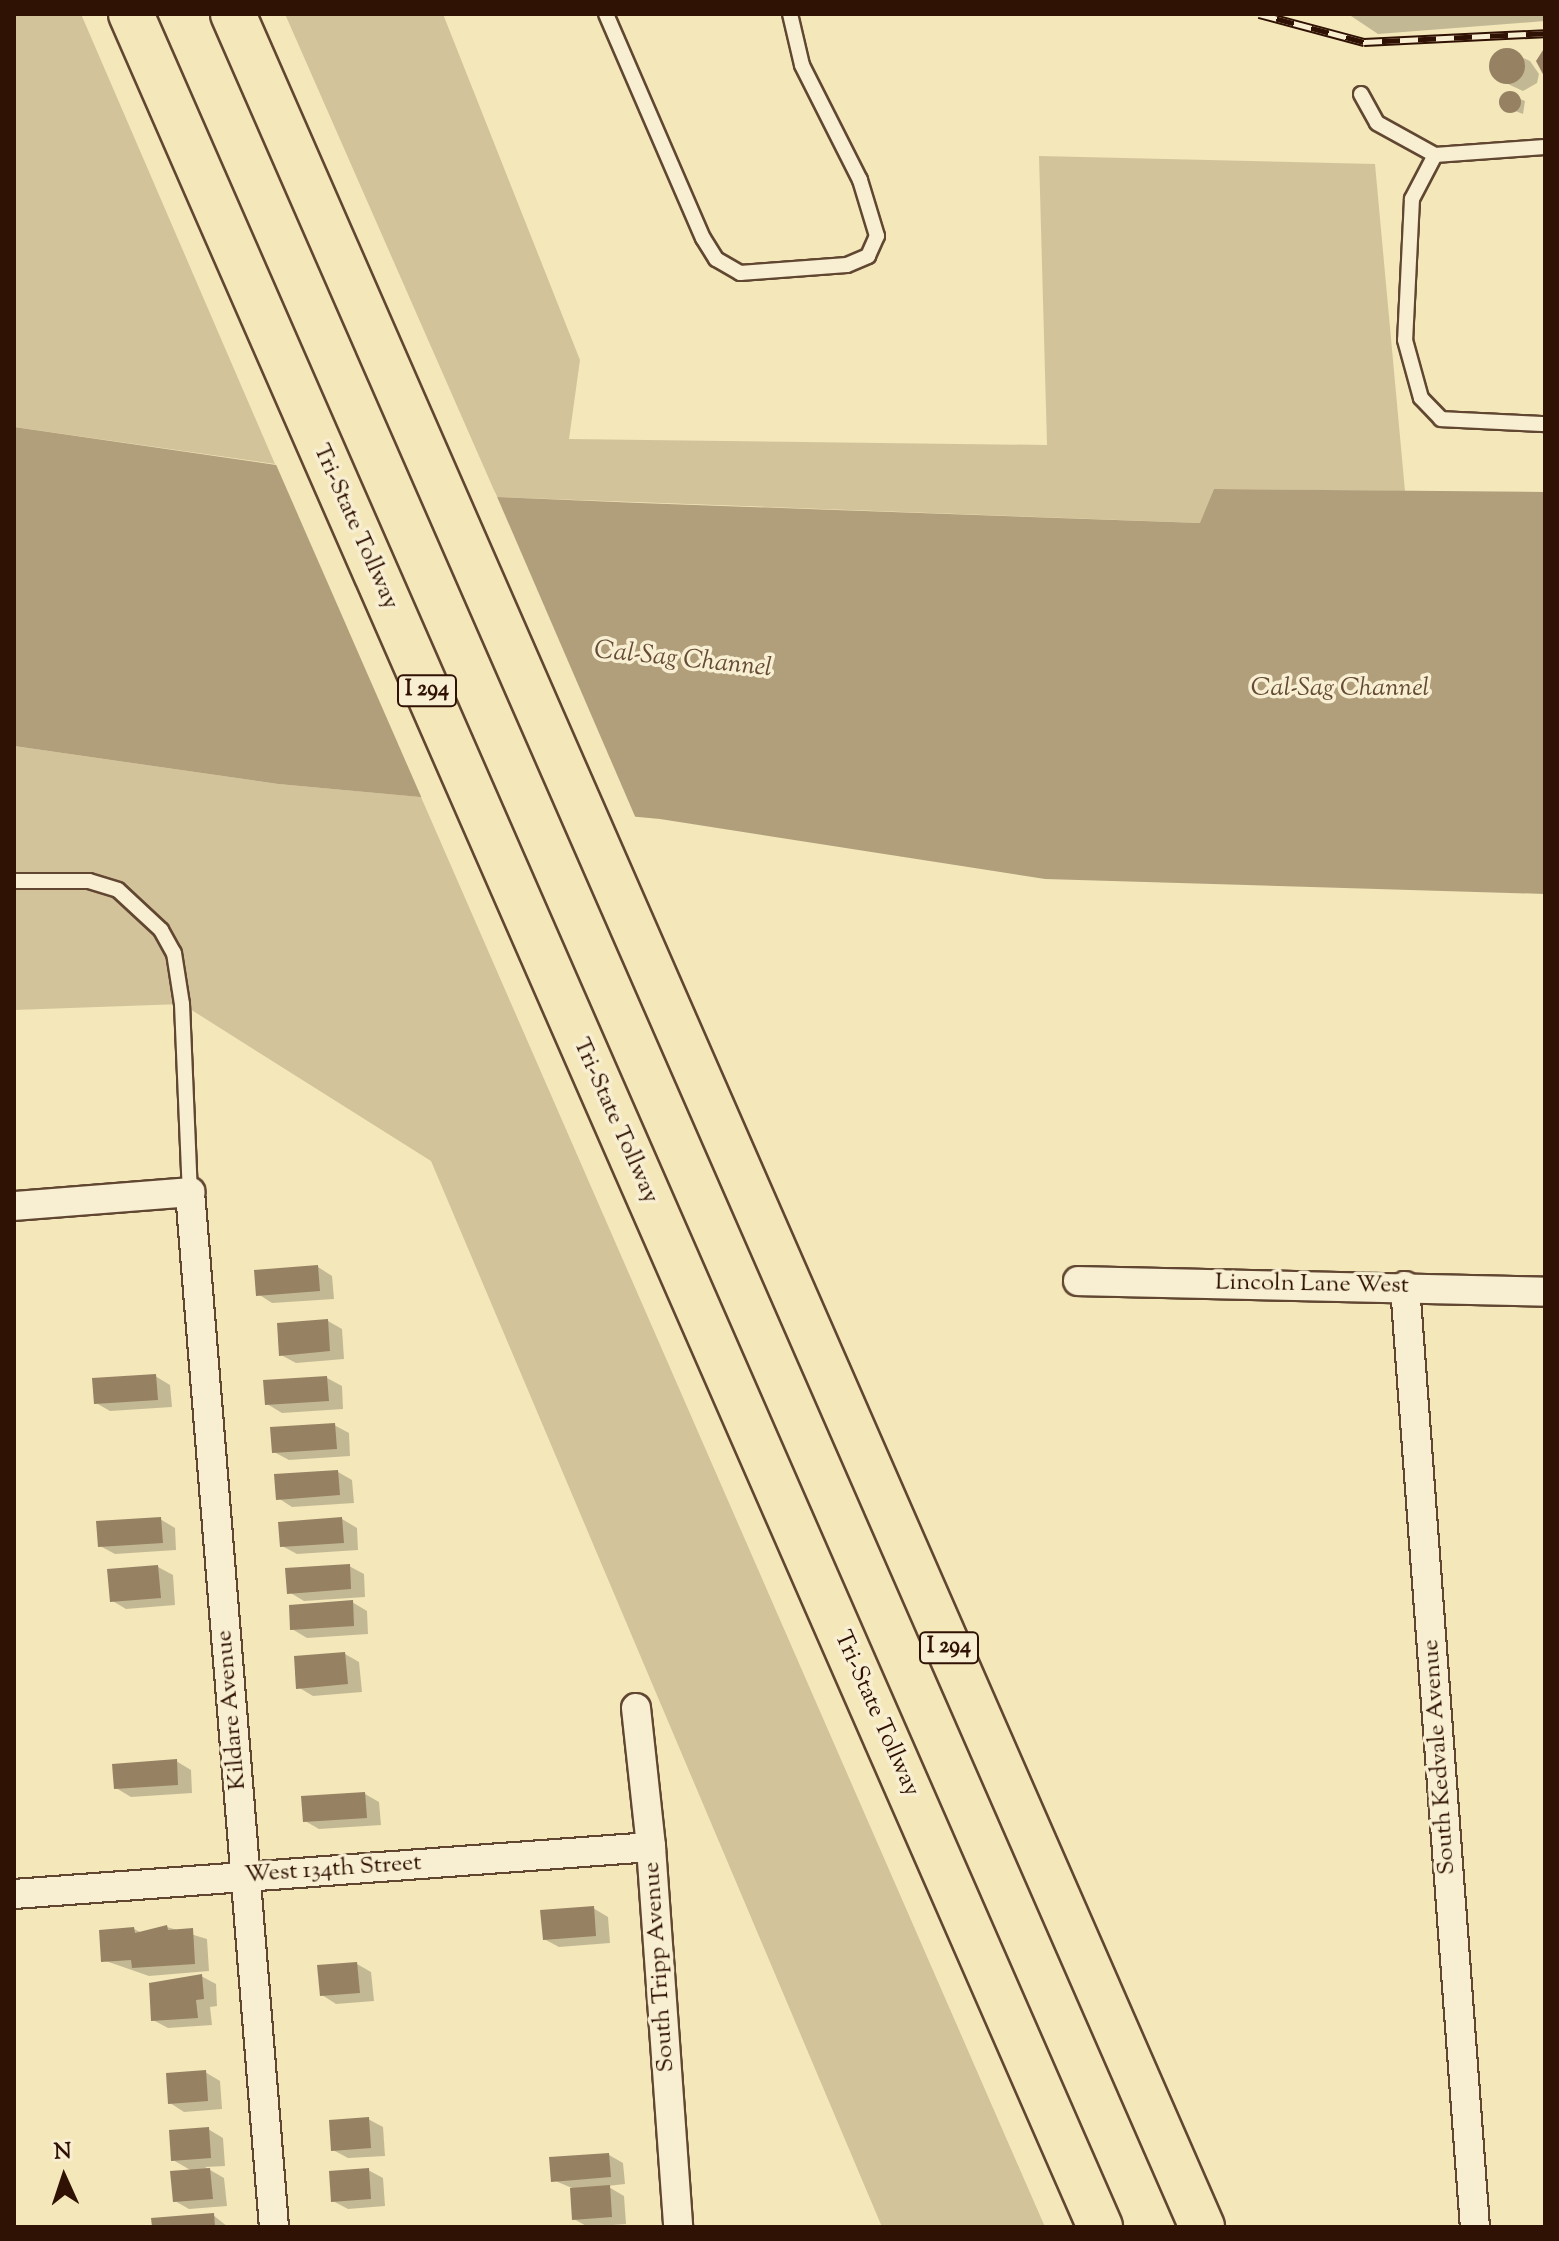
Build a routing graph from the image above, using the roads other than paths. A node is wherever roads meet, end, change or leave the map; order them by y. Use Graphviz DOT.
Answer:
graph roads {
  1 [pos="131,14"];
  2 [pos="233,14"];
  3 [pos="606,14"];
  4 [pos="790,14"];
  5 [pos="1361,94"];
  6 [pos="1545,147"];
  7 [pos="1435,155"];
  8 [pos="1545,424"];
  9 [pos="14,881"];
  10 [pos="190,1192"];
  11 [pos="14,1206"];
  12 [pos="1078,1281"];
  13 [pos="1405,1286"];
  14 [pos="1545,1292"];
  15 [pos="636,1708"];
  16 [pos="651,1847"];
  17 [pos="246,1877"];
  18 [pos="14,1894"];
  19 [pos="274,2227"];
  20 [pos="678,2227"];
  21 [pos="1100,2227"];
  22 [pos="1202,2227"];
  23 [pos="1475,2227"];
  1 -- 21 [label="highway, Tri-State Tollway / I 294"];
  2 -- 22 [label="highway, I 294"];
  3 -- 4 [label="lane"];
  5 -- 7 [label="lane"];
  6 -- 7 [label="lane"];
  7 -- 8 [label="lane"];
  9 -- 10 [label="lane"];
  10 -- 11 [label="street"];
  10 -- 17 [label="street, Kildare Avenue"];
  12 -- 13 [label="street, Lincoln Lane West"];
  13 -- 14 [label="street, Lincoln Lane West"];
  13 -- 23 [label="street, South Kedvale Avenue"];
  15 -- 16 [label="street, South Tripp Avenue"];
  16 -- 17 [label="street, West 134th Street"];
  16 -- 20 [label="street, South Tripp Avenue"];
  17 -- 18 [label="street, West 134th Street"];
  17 -- 19 [label="street, Kildare Avenue"];
}
